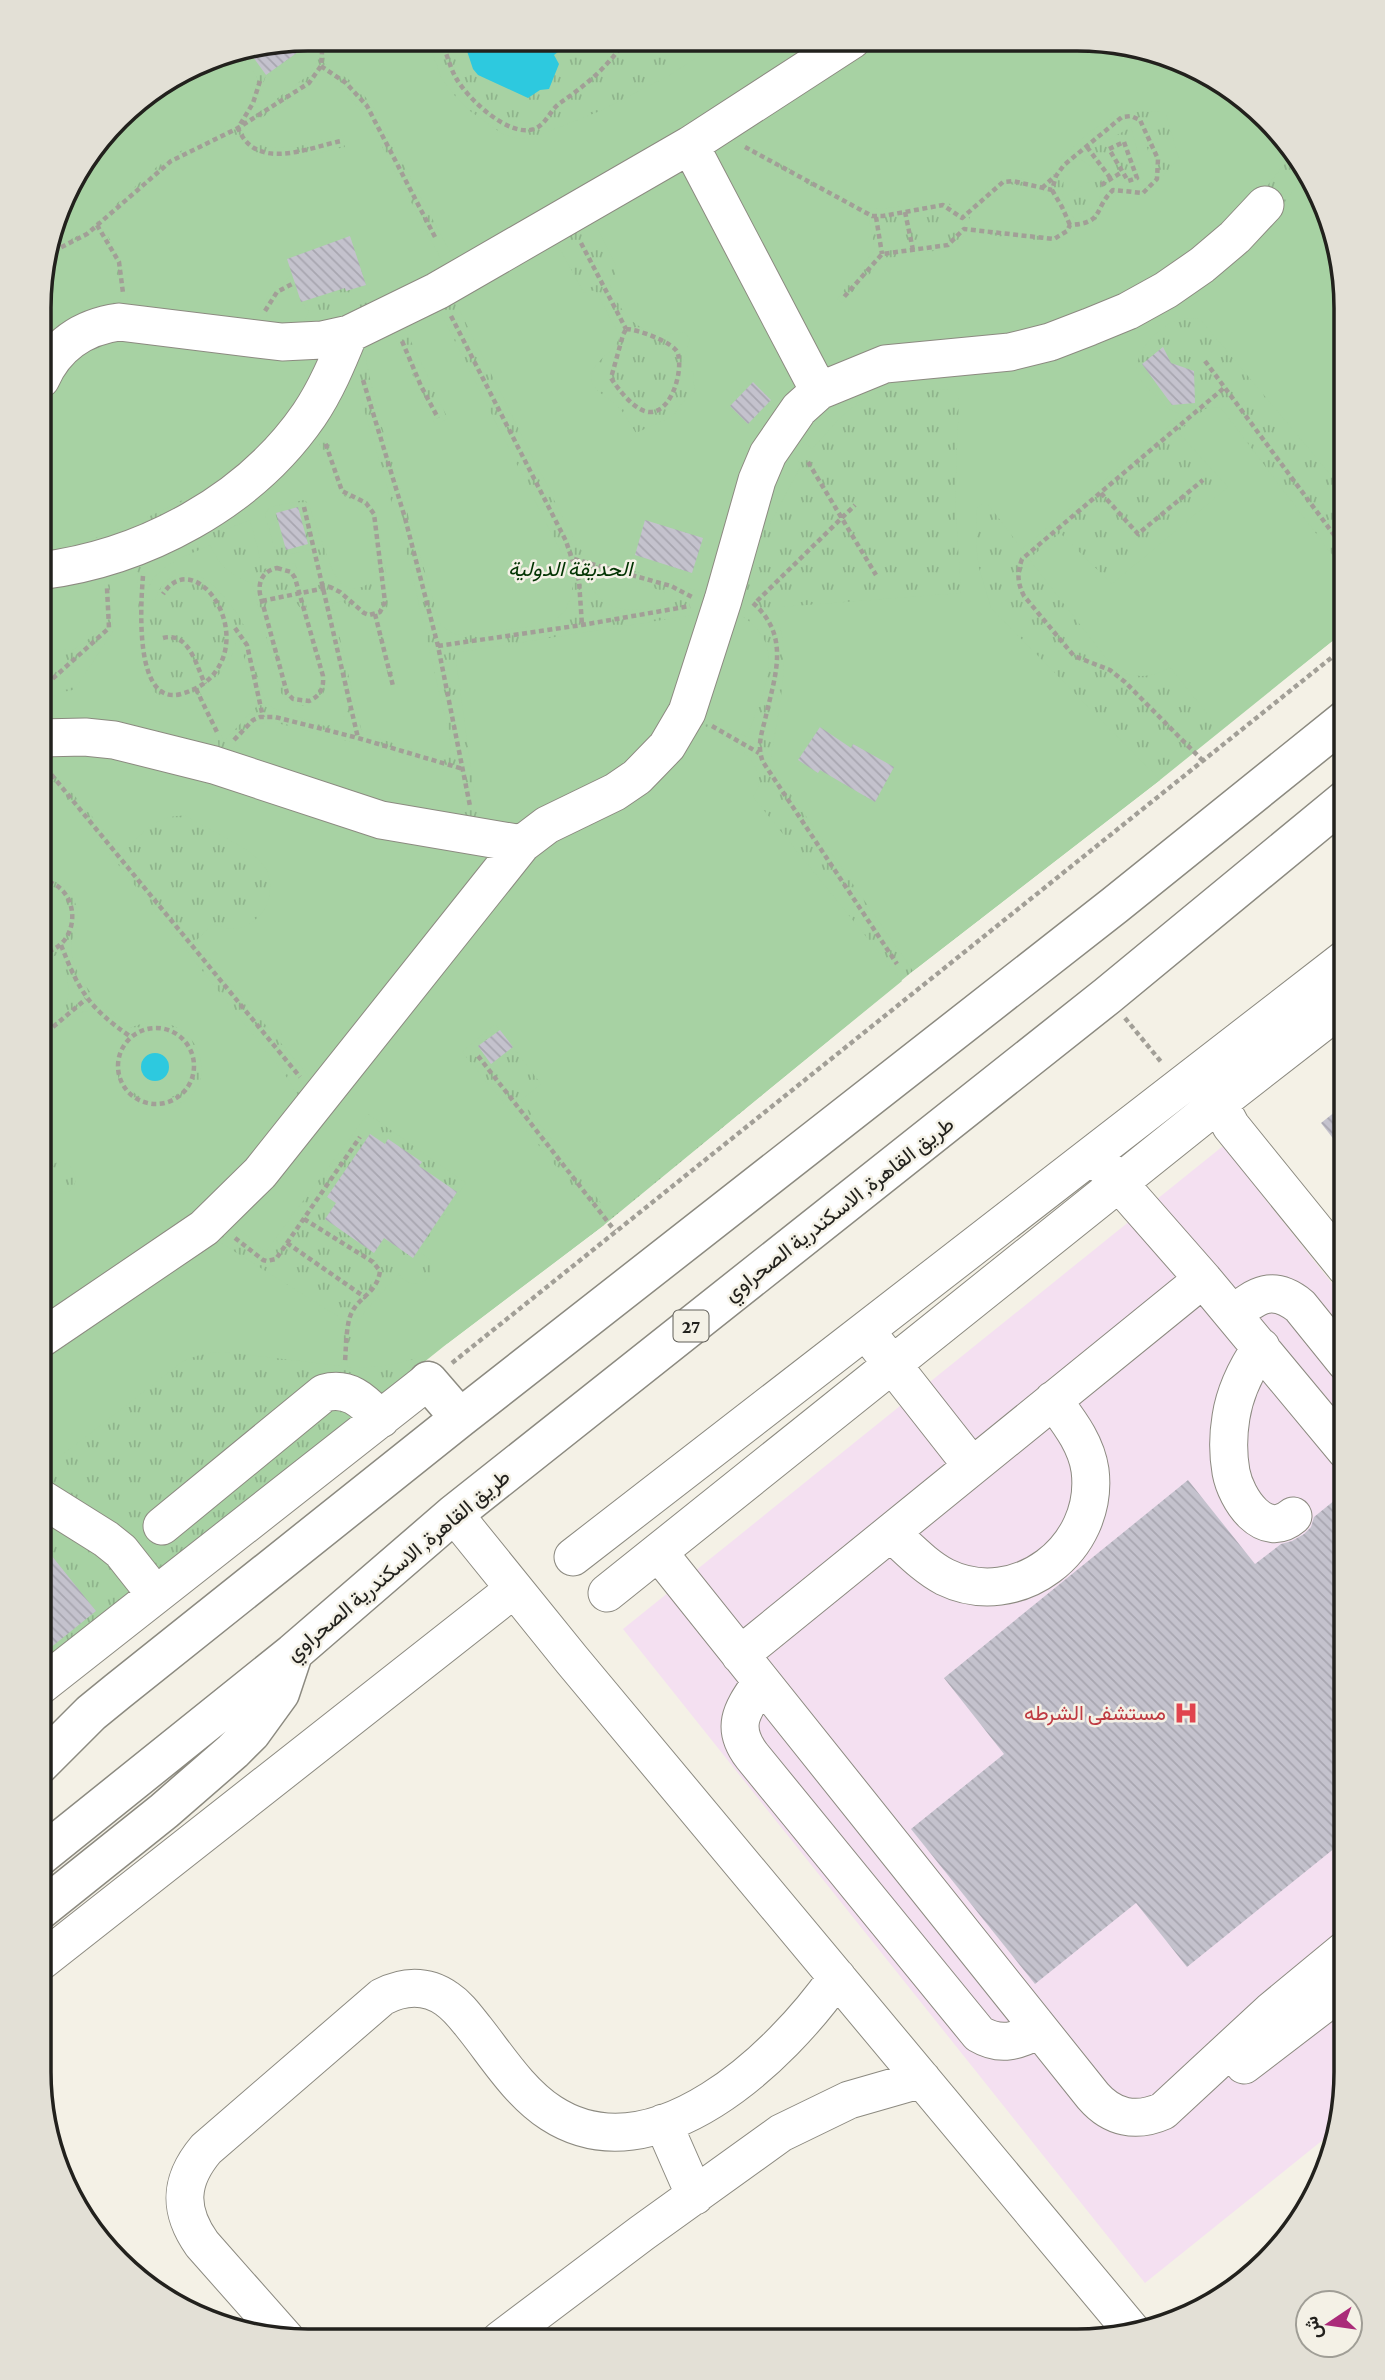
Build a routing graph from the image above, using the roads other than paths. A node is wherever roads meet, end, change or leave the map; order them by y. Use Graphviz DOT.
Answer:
graph roads {
  1 [pos="835,51"];
  2 [pos="702,138"];
  3 [pos="1265,205"];
  4 [pos="349,334"];
  5 [pos="51,363"];
  6 [pos="819,391"];
  7 [pos="51,569"];
  8 [pos="1334,729"];
  9 [pos="51,738"];
  10 [pos="1334,809"];
  11 [pos="522,844"];
  12 [pos="1334,967"];
  13 [pos="1334,1013"];
  14 [pos="1194,1076"];
  15 [pos="1220,1102"];
  16 [pos="1094,1154"];
  17 [pos="1119,1183"];
  18 [pos="1334,1253"];
  19 [pos="1203,1279"];
  20 [pos="1233,1314"];
  21 [pos="865,1331"];
  22 [pos="51,1332"];
  23 [pos="1261,1347"];
  24 [pos="1334,1348"];
  25 [pos="892,1364"];
  26 [pos="428,1381"];
  27 [pos="1053,1400"];
  28 [pos="460,1418"];
  29 [pos="381,1419"];
  30 [pos="1334,1436"];
  31 [pos="972,1466"];
  32 [pos="51,1505"];
  33 [pos="454,1514"];
  34 [pos="1293,1516"];
  35 [pos="162,1526"];
  36 [pos="891,1533"];
  37 [pos="659,1553"];
  38 [pos="573,1557"];
  39 [pos="514,1589"];
  40 [pos="607,1593"];
  41 [pos="155,1594"];
  42 [pos="293,1653"];
  43 [pos="751,1668"];
  44 [pos="51,1677"];
  45 [pos="91,1713"];
  46 [pos="51,1730"];
  47 [pos="51,1753"];
  48 [pos="51,1847"];
  49 [pos="51,1901"];
  50 [pos="51,1954"];
  51 [pos="1334,1970"];
  52 [pos="1334,1972"];
  53 [pos="836,1977"];
  54 [pos="1039,2030"];
  55 [pos="922,2079"];
  56 [pos="663,2123"];
  57 [pos="1155,2134"];
  58 [pos="695,2196"];
  59 [pos="1126,2324"];
  60 [pos="276,2327"];
  61 [pos="515,2329"];
  1 -- 2 [label="street"];
  2 -- 4 [label="street"];
  2 -- 6 [label="street"];
  3 -- 6 [label="street"];
  4 -- 5 [label="street"];
  4 -- 7 [label="street"];
  6 -- 11 [label="street"];
  8 -- 28 [label="highway"];
  9 -- 11 [label="street"];
  10 -- 33 [label="highway, طريق القاهرة, الاسكندرية الصحراوي / 27"];
  11 -- 22 [label="street"];
  12 -- 14 [label="street"];
  13 -- 15 [label="street"];
  14 -- 15 [label="street"];
  14 -- 16 [label="street"];
  15 -- 17 [label="street"];
  15 -- 18 [label="street"];
  16 -- 17 [label="street"];
  16 -- 21 [label="street"];
  17 -- 19 [label="street"];
  17 -- 25 [label="street"];
  19 -- 20 [label="street"];
  19 -- 27 [label="street"];
  20 -- 23 [label="street"];
  20 -- 24 [label="street"];
  21 -- 25 [label="street"];
  21 -- 38 [label="street"];
  23 -- 30 [label="street"];
  23 -- 34 [label="street"];
  25 -- 31 [label="street"];
  25 -- 37 [label="street"];
  26 -- 28 [label="highway"];
  26 -- 29 [label="street"];
  27 -- 31 [label="street"];
  27 -- 36 [label="street"];
  28 -- 45 [label="highway"];
  29 -- 35 [label="street"];
  29 -- 41 [label="street"];
  31 -- 36 [label="street"];
  32 -- 41 [label="street"];
  33 -- 39 [label="street"];
  33 -- 42 [label="highway, طريق القاهرة, الاسكندرية الصحراوي / 27"];
  36 -- 43 [label="street"];
  37 -- 40 [label="street"];
  37 -- 43 [label="street"];
  39 -- 50 [label="street"];
  39 -- 53 [label="street"];
  41 -- 44 [label="street"];
  42 -- 48 [label="highway, طريق القاهرة, الاسكندرية الصحراوي / 27"];
  42 -- 49 [label="highway"];
  43 -- 54 [label="street"];
  43 -- 54 [label="street"];
  45 -- 46 [label="highway"];
  45 -- 47 [label="highway"];
  51 -- 54 [label="street"];
  52 -- 57 [label="street"];
  53 -- 55 [label="street"];
  53 -- 56 [label="street"];
  55 -- 58 [label="street"];
  55 -- 59 [label="street"];
  56 -- 58 [label="street"];
  56 -- 60 [label="street"];
  58 -- 61 [label="street"];
}
